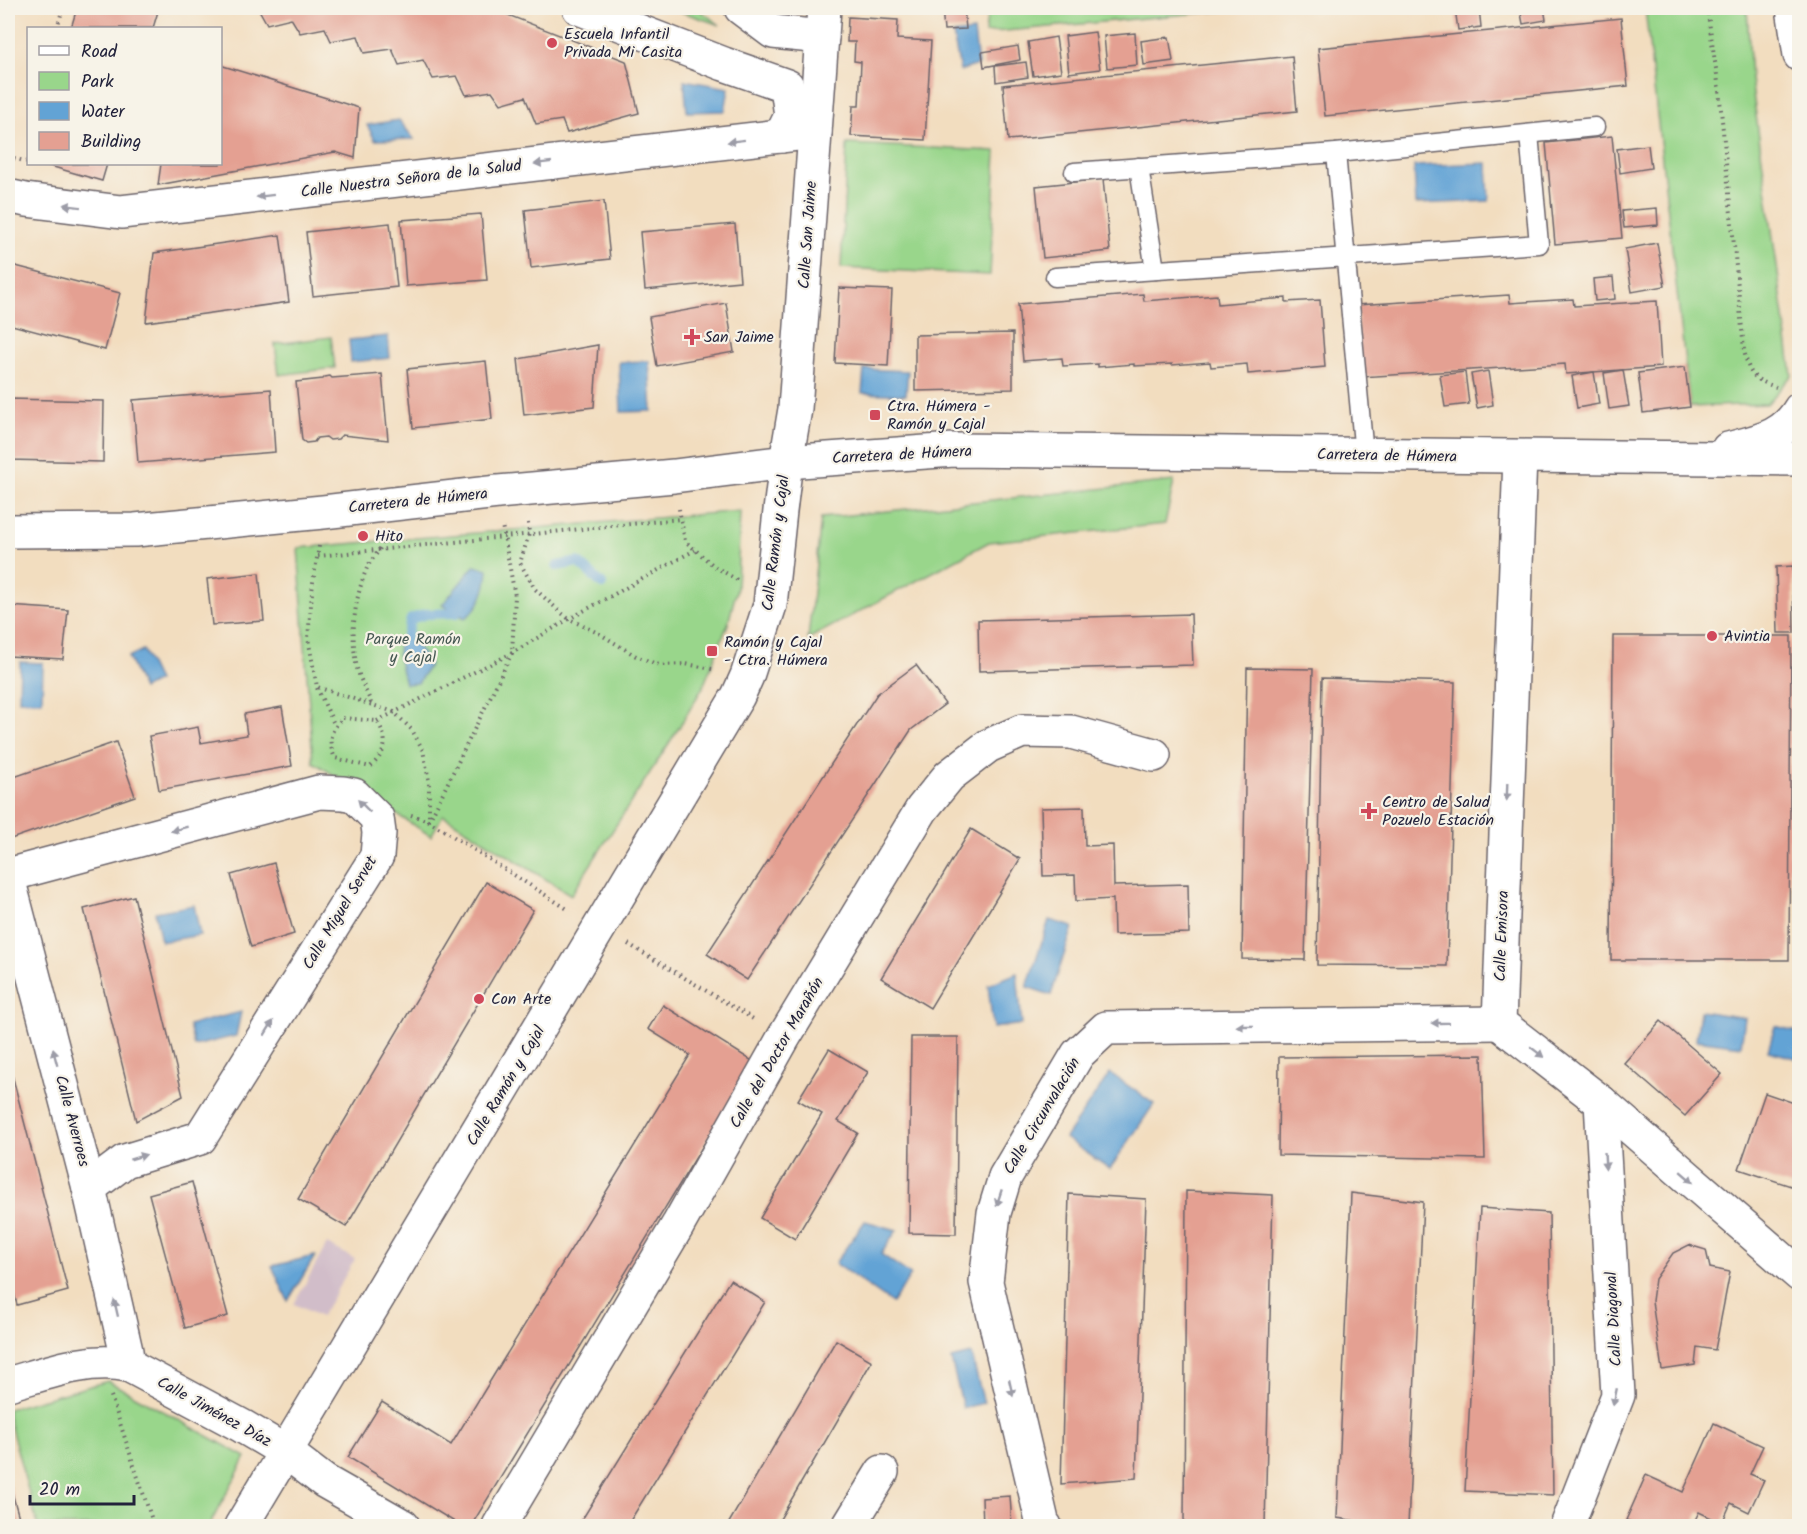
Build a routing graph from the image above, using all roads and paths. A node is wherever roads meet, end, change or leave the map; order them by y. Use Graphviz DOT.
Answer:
graph roads {
  1 [pos="63,8"];
  2 [pos="579,8"];
  3 [pos="741,8"];
  4 [pos="1707,8"];
  5 [pos="1793,8"];
  6 [pos="823,22"];
  7 [pos="57,27"];
  8 [pos="772,32"];
  9 [pos="1800,55"];
  10 [pos="752,73"];
  11 [pos="802,87"];
  12 [pos="1594,127"];
  13 [pos="815,132"];
  14 [pos="1529,134"];
  15 [pos="781,136"];
  16 [pos="1336,153"];
  17 [pos="8,157"];
  18 [pos="27,162"];
  19 [pos="1140,167"];
  20 [pos="1074,172"];
  21 [pos="8,196"];
  22 [pos="1346,257"];
  23 [pos="1155,270"];
  24 [pos="1055,278"];
  25 [pos="1790,399"];
  26 [pos="1364,455"];
  27 [pos="1520,457"];
  28 [pos="1696,459"];
  29 [pos="1800,459"];
  30 [pos="786,462"];
  31 [pos="674,476"];
  32 [pos="510,491"];
  33 [pos="393,505"];
  34 [pos="323,512"];
  35 [pos="680,519"];
  36 [pos="8,531"];
  37 [pos="530,534"];
  38 [pos="503,537"];
  39 [pos="381,550"];
  40 [pos="695,550"];
  41 [pos="318,556"];
  42 [pos="771,606"];
  43 [pos="569,619"];
  44 [pos="512,653"];
  45 [pos="747,676"];
  46 [pos="317,687"];
  47 [pos="371,703"];
  48 [pos="394,711"];
  49 [pos="377,722"];
  50 [pos="335,726"];
  51 [pos="1154,755"];
  52 [pos="429,821"];
  53 [pos="8,877"];
  54 [pos="566,908"];
  55 [pos="601,928"];
  56 [pos="1499,1023"];
  57 [pos="784,1037"];
  58 [pos="1601,1102"];
  59 [pos="90,1188"];
  60 [pos="1800,1275"];
  61 [pos="113,1364"];
  62 [pos="8,1384"];
  63 [pos="286,1452"];
  64 [pos="882,1472"];
  65 [pos="154,1527"];
  66 [pos="241,1527"];
  67 [pos="403,1527"];
  68 [pos="499,1527"];
  69 [pos="849,1527"];
  70 [pos="1045,1527"];
  71 [pos="1567,1527"];
  1 -- 7 [label="path"];
  2 -- 10 [label="street"];
  3 -- 8 [label="street"];
  4 -- 25 [label="path"];
  5 -- 9 [label="street"];
  6 -- 8 [label="street"];
  6 -- 11 [label="street, Calle San Jaime"];
  8 -- 10 [label="street"];
  10 -- 11 [label="street"];
  11 -- 13 [label="street, Calle San Jaime"];
  11 -- 15 [label="street"];
  12 -- 14 [label="lane"];
  13 -- 15 [label="street, Calle Nuestra Señora de la Salud"];
  13 -- 30 [label="street, Calle San Jaime"];
  14 -- 16 [label="lane"];
  14 -- 22 [label="lane"];
  15 -- 21 [label="street, Calle Nuestra Señora de la Salud, one-way"];
  16 -- 19 [label="lane"];
  16 -- 22 [label="lane"];
  17 -- 18 [label="path"];
  19 -- 20 [label="lane"];
  19 -- 23 [label="lane"];
  22 -- 23 [label="lane"];
  22 -- 26 [label="lane"];
  23 -- 24 [label="lane"];
  25 -- 28 [label="street"];
  26 -- 27 [label="street, Carretera de Húmera"];
  26 -- 30 [label="street, Carretera de Húmera"];
  27 -- 28 [label="street, Carretera de Húmera"];
  27 -- 56 [label="street, Calle Emisora, one-way"];
  28 -- 29 [label="street, Carretera de Húmera"];
  30 -- 31 [label="street, Carretera de Húmera"];
  30 -- 42 [label="street, Calle Ramón y Cajal"];
  31 -- 32 [label="street, Carretera de Húmera"];
  31 -- 35 [label="path"];
  32 -- 33 [label="street, Carretera de Húmera"];
  32 -- 37 [label="path"];
  32 -- 38 [label="path"];
  33 -- 34 [label="street, Carretera de Húmera"];
  33 -- 39 [label="path"];
  34 -- 36 [label="street, Carretera de Húmera"];
  34 -- 41 [label="path"];
  35 -- 37 [label="path"];
  35 -- 40 [label="path"];
  37 -- 38 [label="path"];
  37 -- 43 [label="path"];
  38 -- 39 [label="path"];
  38 -- 44 [label="path"];
  39 -- 41 [label="path"];
  39 -- 47 [label="path"];
  40 -- 42 [label="path"];
  40 -- 43 [label="path"];
  41 -- 46 [label="path"];
  42 -- 45 [label="street, Calle Ramón y Cajal"];
  43 -- 44 [label="path"];
  43 -- 45 [label="path"];
  44 -- 48 [label="path"];
  44 -- 52 [label="path"];
  45 -- 55 [label="street, Calle Ramón y Cajal"];
  46 -- 47 [label="path"];
  46 -- 50 [label="path"];
  47 -- 48 [label="path"];
  48 -- 49 [label="path"];
  48 -- 52 [label="path"];
  49 -- 50 [label="path"];
  49 -- 50 [label="path"];
  51 -- 57 [label="street, Calle del Doctor Marañón"];
  52 -- 54 [label="path"];
  59 -- 53 [label="street, Calle Averroes, one-way"];
  59 -- 53 [label="street, Calle Miguel Servet, one-way"];
  55 -- 57 [label="path"];
  55 -- 63 [label="street, Calle Ramón y Cajal"];
  56 -- 58 [label="street, one-way"];
  56 -- 70 [label="street, Calle Circunvalación, one-way"];
  57 -- 68 [label="street, Calle del Doctor Marañón"];
  58 -- 60 [label="street, one-way"];
  58 -- 71 [label="street, Calle Diagonal, one-way"];
  61 -- 59 [label="street, Calle Averroes, one-way"];
  61 -- 62 [label="street"];
  61 -- 63 [label="street, Calle Jiménez Díaz"];
  61 -- 65 [label="path"];
  63 -- 66 [label="street, Calle Ramón y Cajal"];
  63 -- 67 [label="street, Calle Jiménez Díaz"];
  64 -- 69 [label="street"];
}
